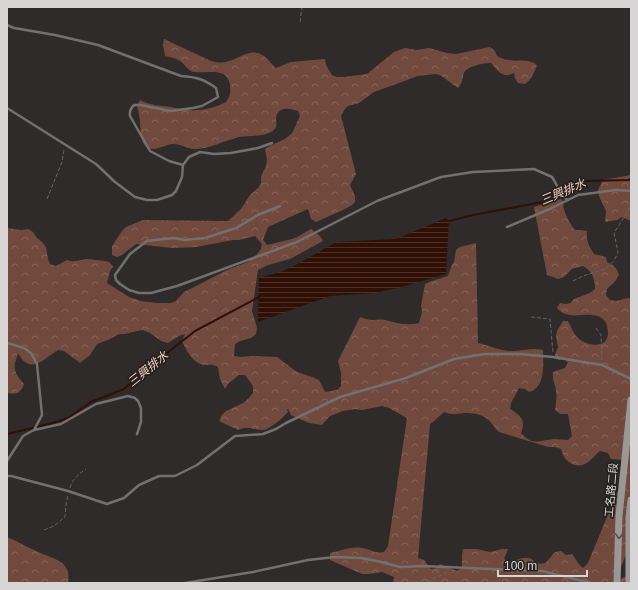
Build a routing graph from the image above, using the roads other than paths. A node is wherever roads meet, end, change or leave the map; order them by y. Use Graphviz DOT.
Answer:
graph roads {
  1 [pos="7,25"];
  2 [pos="7,108"];
  3 [pos="272,143"];
  4 [pos="183,165"];
  5 [pos="631,192"];
  6 [pos="568,200"];
  7 [pos="280,206"];
  8 [pos="507,227"];
  9 [pos="7,343"];
  10 [pos="631,379"];
  11 [pos="631,400"];
  12 [pos="34,430"];
  13 [pos="137,434"];
  14 [pos="7,461"];
  15 [pos="7,476"];
  16 [pos="631,500"];
  17 [pos="185,583"];
  18 [pos="590,583"];
  19 [pos="617,583"];
  20 [pos="629,583"];
  1 -- 4 [label="lane"];
  2 -- 4 [label="lane"];
  3 -- 4 [label="lane"];
  5 -- 6 [label="lane"];
  6 -- 7 [label="lane"];
  6 -- 8 [label="lane"];
  9 -- 12 [label="lane"];
  10 -- 15 [label="lane"];
  11 -- 19 [label="main road, 工名路二段, one-way"];
  12 -- 13 [label="lane"];
  12 -- 14 [label="lane"];
  16 -- 20 [label="main road, 工名路二段"];
  17 -- 18 [label="lane"];
}
